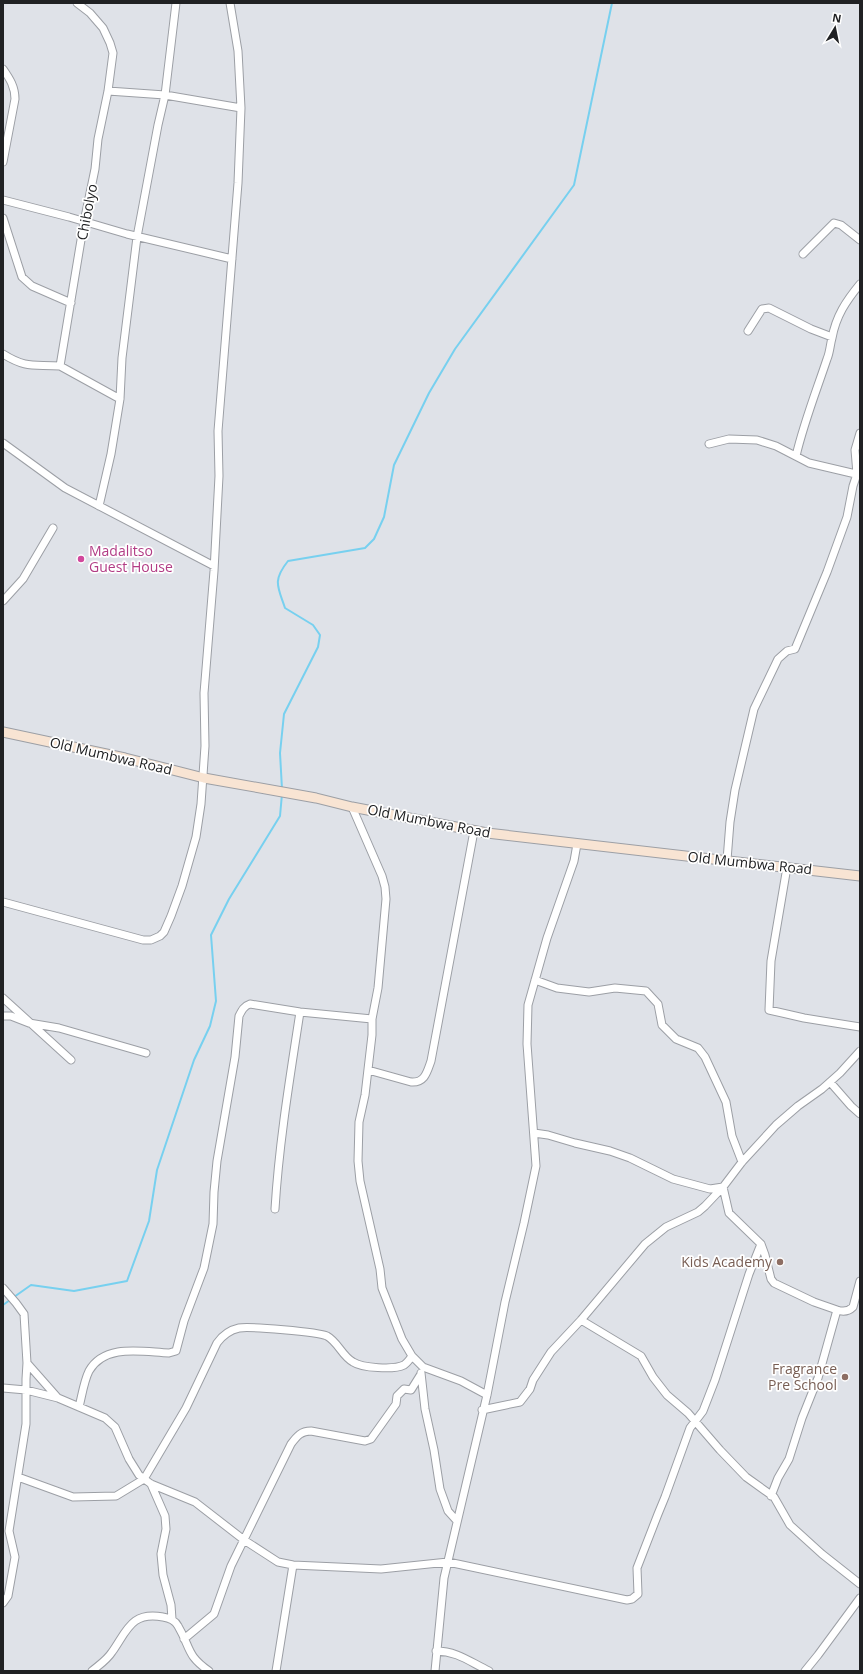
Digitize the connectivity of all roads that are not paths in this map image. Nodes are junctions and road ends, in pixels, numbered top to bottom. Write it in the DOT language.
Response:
graph roads {
  1 [pos="77,3"];
  2 [pos="176,3"];
  3 [pos="230,3"];
  4 [pos="3,69"];
  5 [pos="108,91"];
  6 [pos="165,95"];
  7 [pos="241,108"];
  8 [pos="3,162"];
  9 [pos="3,200"];
  10 [pos="3,218"];
  11 [pos="84,222"];
  12 [pos="138,237"];
  13 [pos="860,240"];
  14 [pos="804,254"];
  15 [pos="232,260"];
  16 [pos="860,284"];
  17 [pos="71,303"];
  18 [pos="748,331"];
  19 [pos="832,337"];
  20 [pos="3,354"];
  21 [pos="60,366"];
  22 [pos="120,399"];
  23 [pos="860,433"];
  24 [pos="3,443"];
  25 [pos="709,444"];
  26 [pos="796,456"];
  27 [pos="858,475"];
  28 [pos="99,506"];
  29 [pos="53,528"];
  30 [pos="214,566"];
  31 [pos="3,601"];
  32 [pos="3,732"];
  33 [pos="204,778"];
  34 [pos="352,807"];
  35 [pos="474,831"];
  36 [pos="576,844"];
  37 [pos="727,860"];
  38 [pos="787,867"];
  39 [pos="860,876"];
  40 [pos="3,902"];
  41 [pos="535,980"];
  42 [pos="3,998"];
  43 [pos="300,1012"];
  44 [pos="3,1016"];
  45 [pos="372,1019"];
  46 [pos="29,1023"];
  47 [pos="860,1027"];
  48 [pos="860,1051"];
  49 [pos="146,1054"];
  50 [pos="71,1060"];
  51 [pos="368,1070"];
  52 [pos="830,1082"];
  53 [pos="860,1114"];
  54 [pos="534,1133"];
  55 [pos="742,1162"];
  56 [pos="723,1187"];
  57 [pos="275,1209"];
  58 [pos="761,1244"];
  59 [pos="860,1281"];
  60 [pos="3,1288"];
  61 [pos="837,1310"];
  62 [pos="581,1320"];
  63 [pos="412,1356"];
  64 [pos="27,1363"];
  65 [pos="422,1371"];
  66 [pos="3,1388"];
  67 [pos="26,1390"];
  68 [pos="487,1395"];
  69 [pos="58,1398"];
  70 [pos="79,1407"];
  71 [pos="482,1410"];
  72 [pos="696,1422"];
  73 [pos="18,1477"];
  74 [pos="144,1479"];
  75 [pos="151,1484"];
  76 [pos="772,1496"];
  77 [pos="458,1521"];
  78 [pos="244,1540"];
  79 [pos="448,1562"];
  80 [pos="292,1565"];
  81 [pos="860,1584"];
  82 [pos="860,1598"];
  83 [pos="3,1603"];
  84 [pos="172,1619"];
  85 [pos="184,1639"];
  86 [pos="436,1652"];
  87 [pos="92,1671"];
  88 [pos="209,1671"];
  89 [pos="276,1671"];
  90 [pos="434,1671"];
  91 [pos="489,1671"];
  92 [pos="805,1671"];
  1 -- 5 [label="street, Chibolyo"];
  2 -- 6 [label="street"];
  3 -- 7 [label="street"];
  4 -- 8 [label="street"];
  5 -- 6 [label="street"];
  5 -- 11 [label="street, Chibolyo"];
  6 -- 7 [label="street"];
  6 -- 12 [label="street"];
  7 -- 15 [label="street"];
  9 -- 11 [label="street"];
  10 -- 17 [label="street"];
  11 -- 12 [label="street"];
  11 -- 17 [label="street, Chibolyo"];
  12 -- 15 [label="street"];
  12 -- 22 [label="street"];
  13 -- 14 [label="street"];
  15 -- 30 [label="street"];
  16 -- 19 [label="street"];
  17 -- 21 [label="street, Chibolyo"];
  18 -- 19 [label="street"];
  19 -- 26 [label="street"];
  20 -- 21 [label="street"];
  21 -- 22 [label="street"];
  22 -- 28 [label="street"];
  23 -- 27 [label="street"];
  24 -- 28 [label="street"];
  25 -- 26 [label="street"];
  26 -- 27 [label="street"];
  27 -- 37 [label="street"];
  28 -- 30 [label="street"];
  29 -- 31 [label="street"];
  30 -- 33 [label="street"];
  32 -- 33 [label="main road, Old Mumbwa Road"];
  33 -- 34 [label="main road, Old Mumbwa Road"];
  33 -- 40 [label="street"];
  34 -- 35 [label="main road, Old Mumbwa Road"];
  34 -- 45 [label="street"];
  35 -- 36 [label="main road, Old Mumbwa Road"];
  35 -- 51 [label="street"];
  36 -- 37 [label="main road, Old Mumbwa Road"];
  36 -- 41 [label="street"];
  37 -- 38 [label="main road, Old Mumbwa Road"];
  38 -- 39 [label="main road, Old Mumbwa Road"];
  38 -- 47 [label="street"];
  41 -- 54 [label="street"];
  41 -- 55 [label="street"];
  42 -- 46 [label="street"];
  43 -- 45 [label="street"];
  43 -- 57 [label="street"];
  43 -- 70 [label="street"];
  44 -- 46 [label="street"];
  45 -- 51 [label="street"];
  46 -- 49 [label="street"];
  46 -- 50 [label="street"];
  48 -- 52 [label="street"];
  51 -- 63 [label="street"];
  52 -- 53 [label="street"];
  52 -- 55 [label="street"];
  54 -- 56 [label="street"];
  54 -- 68 [label="street"];
  55 -- 56 [label="street"];
  56 -- 58 [label="street"];
  56 -- 62 [label="street"];
  58 -- 61 [label="street"];
  58 -- 72 [label="street"];
  59 -- 61 [label="street"];
  60 -- 64 [label="street"];
  61 -- 76 [label="street"];
  62 -- 71 [label="street"];
  62 -- 72 [label="street"];
  63 -- 65 [label="street"];
  63 -- 74 [label="street"];
  64 -- 67 [label="street"];
  64 -- 69 [label="street"];
  65 -- 68 [label="street"];
  65 -- 77 [label="street"];
  65 -- 78 [label="street"];
  66 -- 67 [label="street"];
  67 -- 69 [label="street"];
  67 -- 73 [label="street"];
  68 -- 71 [label="street"];
  69 -- 70 [label="street"];
  70 -- 74 [label="street"];
  71 -- 77 [label="street"];
  72 -- 76 [label="street"];
  72 -- 79 [label="street"];
  73 -- 74 [label="street"];
  73 -- 83 [label="street"];
  74 -- 75 [label="street"];
  75 -- 78 [label="street"];
  75 -- 84 [label="street"];
  76 -- 81 [label="street"];
  77 -- 79 [label="street"];
  78 -- 80 [label="street"];
  78 -- 85 [label="street"];
  79 -- 80 [label="street"];
  79 -- 86 [label="street"];
  80 -- 89 [label="street"];
  82 -- 92 [label="street"];
  84 -- 85 [label="street"];
  84 -- 87 [label="street"];
  85 -- 88 [label="street"];
  86 -- 90 [label="street"];
  86 -- 91 [label="street"];
}
